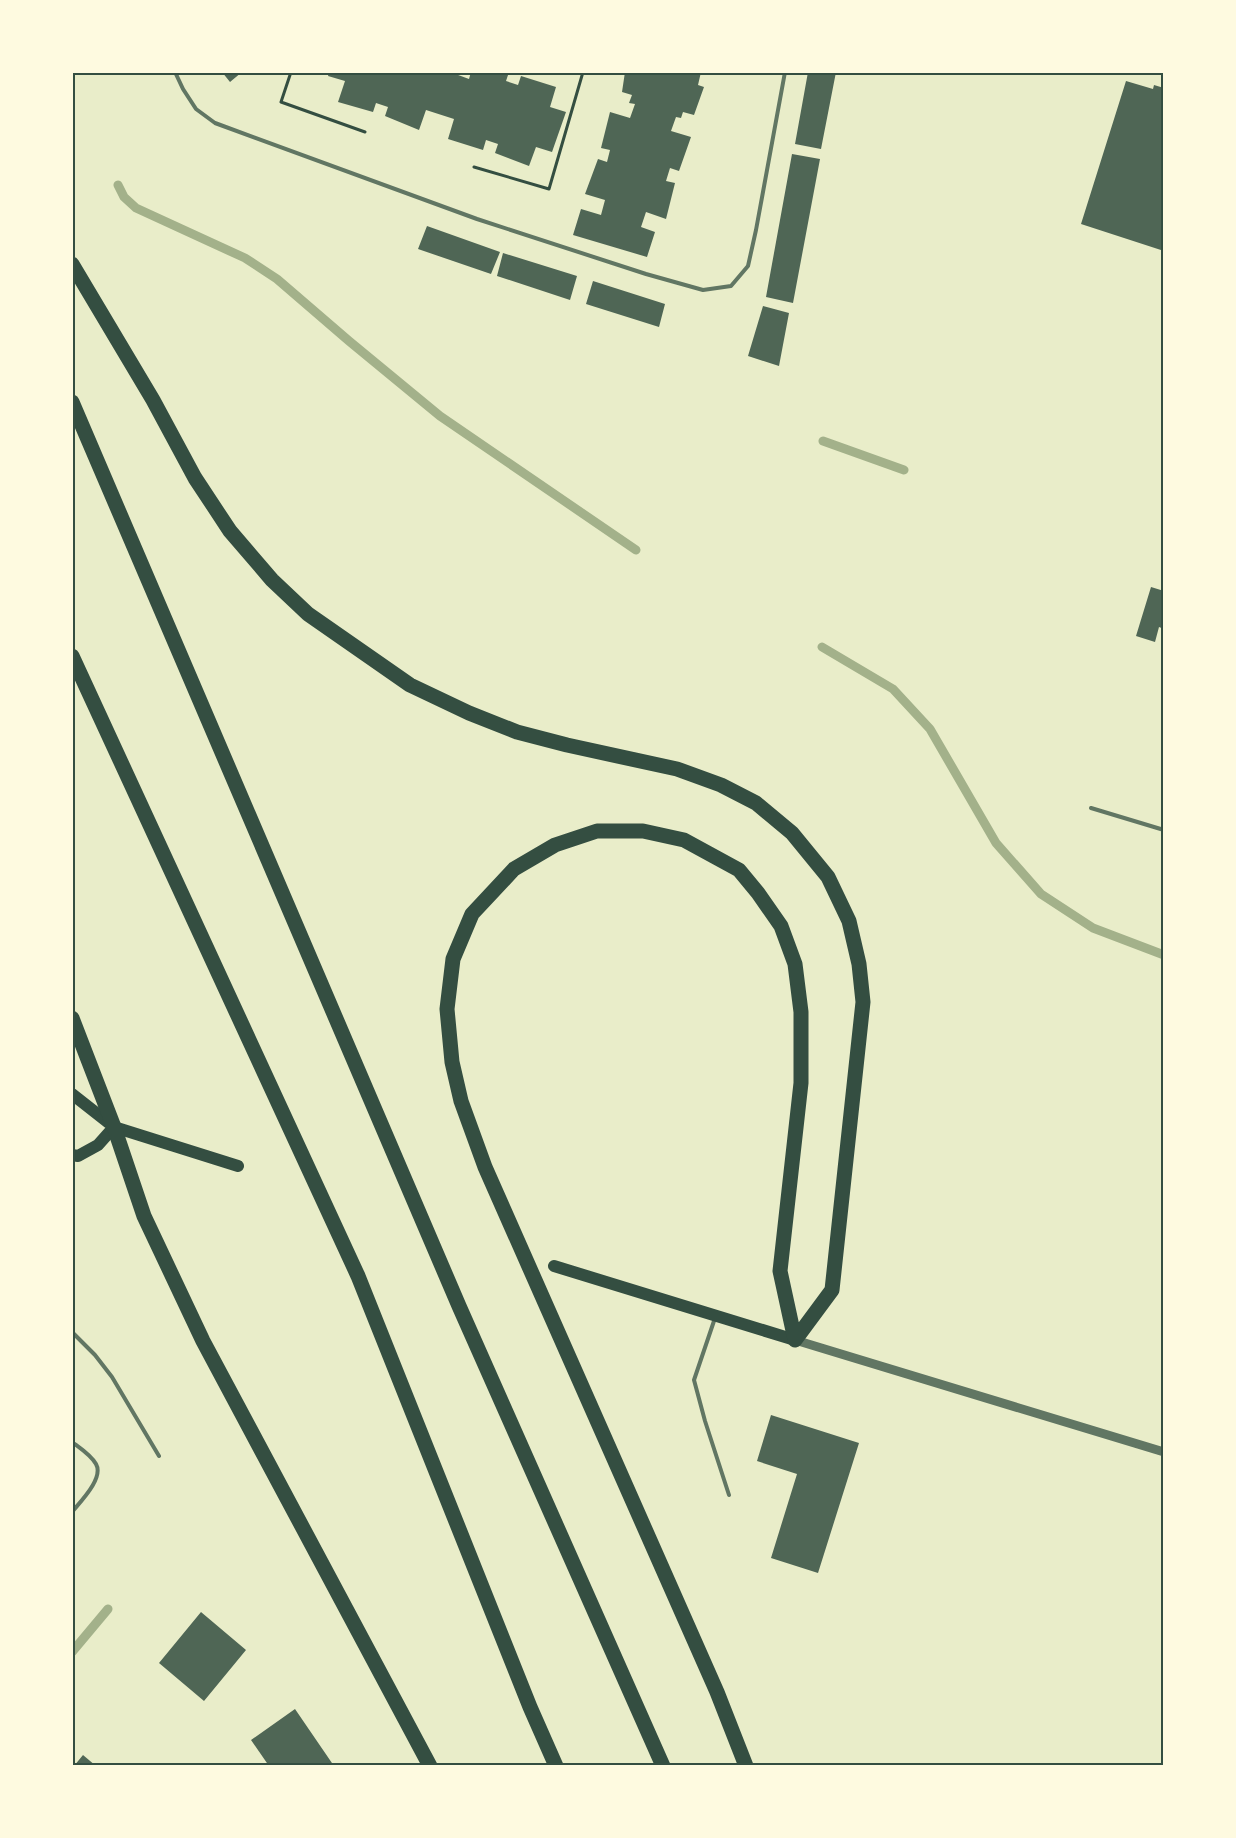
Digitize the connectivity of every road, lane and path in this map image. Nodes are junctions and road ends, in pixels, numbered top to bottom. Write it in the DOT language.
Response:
graph roads {
  1 [pos="175,72"];
  2 [pos="291,72"];
  3 [pos="583,72"];
  4 [pos="785,72"];
  5 [pos="365,132"];
  6 [pos="474,167"];
  7 [pos="72,264"];
  8 [pos="72,402"];
  9 [pos="72,656"];
  10 [pos="1091,808"];
  11 [pos="1164,830"];
  12 [pos="72,1018"];
  13 [pos="72,1094"];
  14 [pos="114,1128"];
  15 [pos="72,1154"];
  16 [pos="238,1166"];
  17 [pos="554,1266"];
  18 [pos="716,1316"];
  19 [pos="72,1332"];
  20 [pos="794,1340"];
  21 [pos="72,1442"];
  22 [pos="1164,1452"];
  23 [pos="159,1456"];
  24 [pos="729,1495"];
  25 [pos="72,1512"];
  26 [pos="430,1766"];
  27 [pos="556,1766"];
  28 [pos="664,1766"];
  29 [pos="746,1766"];
  1 -- 4 [label="lane"];
  2 -- 5 [label="path"];
  3 -- 6 [label="path"];
  7 -- 20 [label="highway"];
  8 -- 28 [label="highway"];
  9 -- 27 [label="highway"];
  10 -- 11 [label="lane"];
  12 -- 14 [label="highway"];
  13 -- 14 [label="main road"];
  14 -- 15 [label="main road"];
  14 -- 16 [label="main road"];
  14 -- 26 [label="highway"];
  17 -- 18 [label="main road"];
  18 -- 20 [label="main road"];
  18 -- 24 [label="lane"];
  19 -- 23 [label="lane"];
  20 -- 22 [label="street"];
  20 -- 29 [label="highway"];
  21 -- 25 [label="lane"];
}
